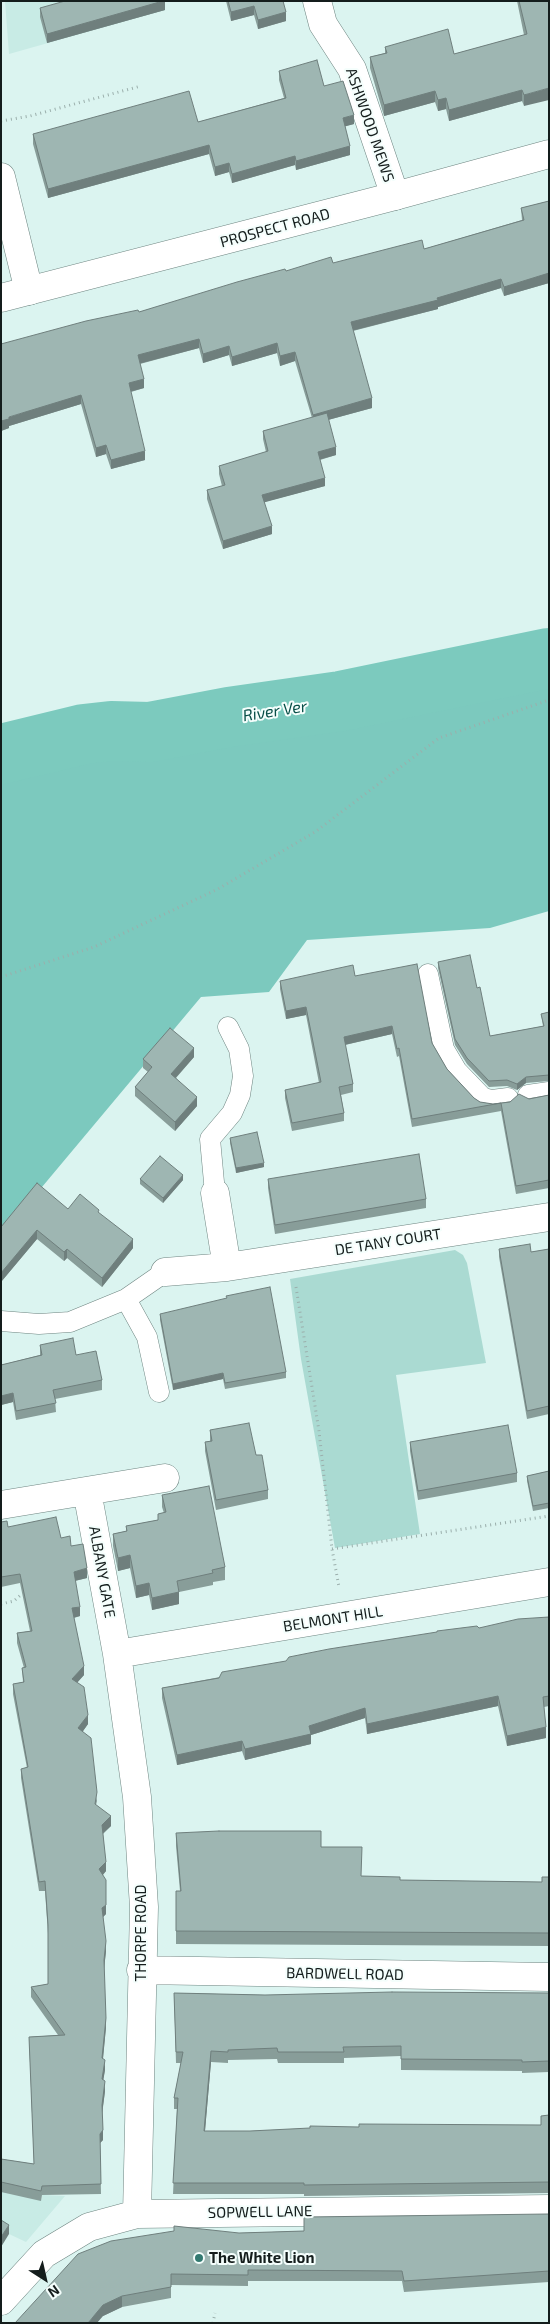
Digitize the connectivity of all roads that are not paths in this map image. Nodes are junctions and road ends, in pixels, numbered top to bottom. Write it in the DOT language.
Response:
graph roads {
  1 [pos="317,1"];
  2 [pos="549,154"];
  3 [pos="1,177"];
  4 [pos="395,196"];
  5 [pos="29,291"];
  6 [pos="1,298"];
  7 [pos="428,974"];
  8 [pos="228,1028"];
  9 [pos="549,1092"];
  10 [pos="528,1094"];
  11 [pos="508,1098"];
  12 [pos="215,1193"];
  13 [pos="549,1217"];
  14 [pos="226,1266"];
  15 [pos="165,1272"];
  16 [pos="126,1299"];
  17 [pos="1,1321"];
  18 [pos="159,1392"];
  19 [pos="165,1478"];
  20 [pos="87,1490"];
  21 [pos="1,1505"];
  22 [pos="549,1582"];
  23 [pos="117,1654"];
  24 [pos="141,1970"];
  25 [pos="549,1977"];
  26 [pos="549,2209"];
  27 [pos="138,2214"];
  28 [pos="1,2301"];
  1 -- 4 [label="street, ASHWOOD MEWS"];
  2 -- 4 [label="street, PROSPECT ROAD"];
  3 -- 5 [label="street"];
  4 -- 5 [label="street, PROSPECT ROAD"];
  5 -- 6 [label="street, PROSPECT ROAD"];
  7 -- 11 [label="lane"];
  8 -- 12 [label="lane"];
  9 -- 10 [label="lane"];
  12 -- 14 [label="street"];
  13 -- 14 [label="street, DE TANY COURT"];
  14 -- 15 [label="street, DE TANY COURT"];
  15 -- 16 [label="lane"];
  16 -- 17 [label="lane"];
  16 -- 18 [label="lane"];
  19 -- 20 [label="street"];
  20 -- 21 [label="street"];
  20 -- 23 [label="street, ALBANY GATE"];
  22 -- 23 [label="street, BELMONT HILL"];
  23 -- 24 [label="street, THORPE ROAD"];
  24 -- 25 [label="street, BARDWELL ROAD"];
  24 -- 27 [label="street, THORPE ROAD"];
  26 -- 27 [label="street, SOPWELL LANE"];
  27 -- 28 [label="street, SOPWELL LANE"];
}
